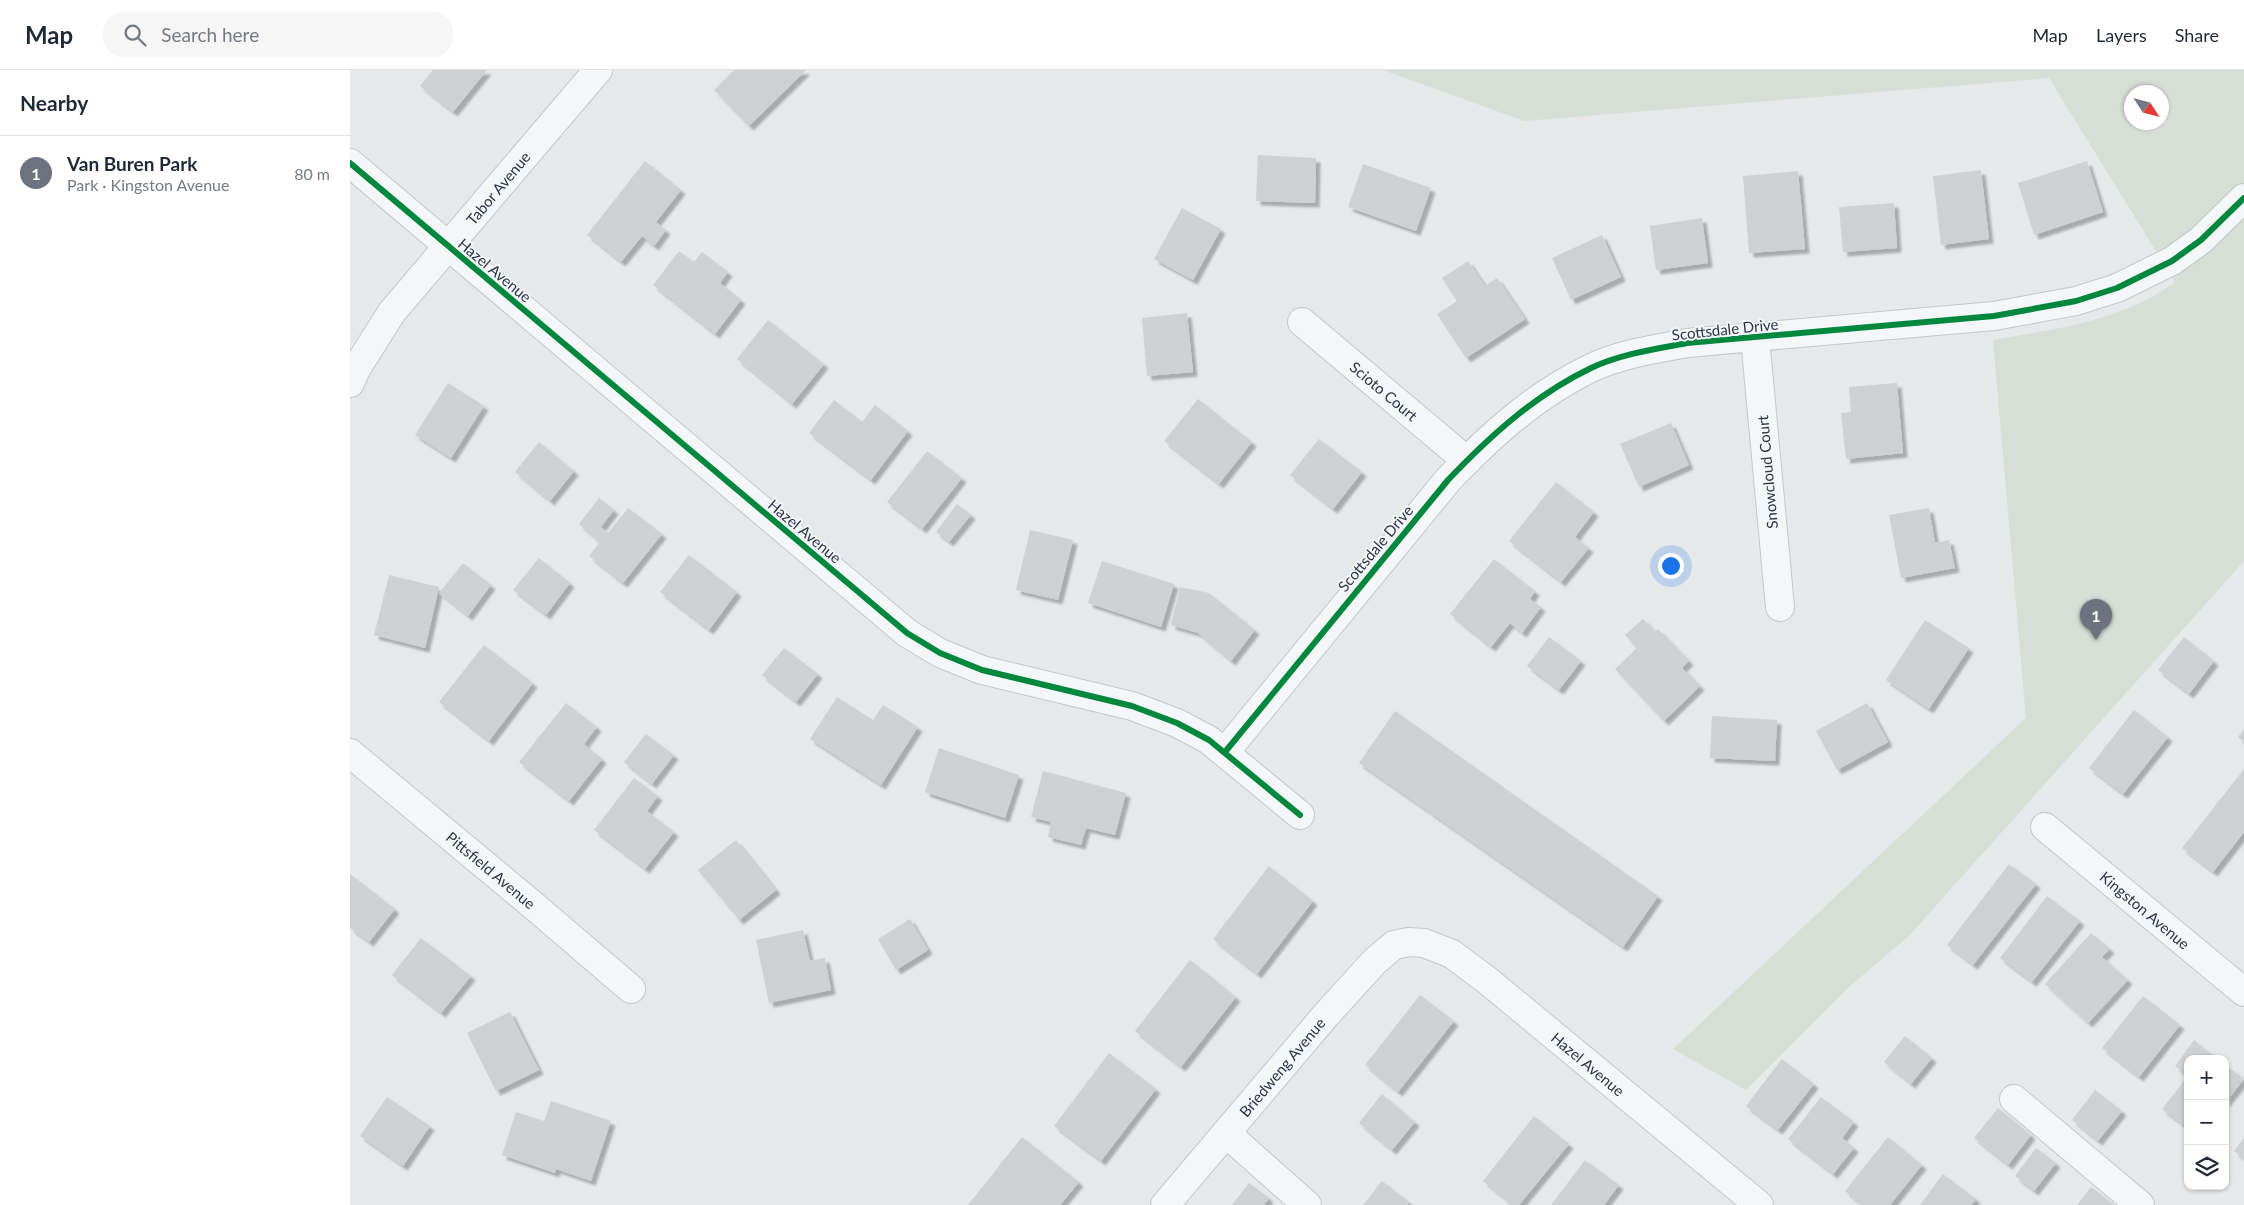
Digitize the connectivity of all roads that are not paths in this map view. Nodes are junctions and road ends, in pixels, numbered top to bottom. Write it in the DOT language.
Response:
graph roads {
  1 [pos="598,70"];
  2 [pos="350,163"];
  3 [pos="2244,198"];
  4 [pos="448,246"];
  5 [pos="1302,322"];
  6 [pos="1755,338"];
  7 [pos="350,382"];
  8 [pos="1466,461"];
  9 [pos="1780,606"];
  10 [pos="1225,752"];
  11 [pos="350,754"];
  12 [pos="1300,815"];
  13 [pos="2045,827"];
  14 [pos="1408,942"];
  15 [pos="631,989"];
  16 [pos="2244,992"];
  17 [pos="2014,1098"];
  18 [pos="1226,1133"];
  19 [pos="1166,1205"];
  20 [pos="1307,1205"];
  21 [pos="1759,1205"];
  22 [pos="2140,1205"];
  1 -- 4 [label="street, Tabor Avenue"];
  2 -- 4 [label="street, Hazel Avenue"];
  3 -- 6 [label="street, Scottsdale Drive"];
  4 -- 7 [label="street, Tabor Avenue"];
  4 -- 10 [label="street, Hazel Avenue"];
  5 -- 8 [label="street, Scioto Court"];
  6 -- 8 [label="street, Scottsdale Drive"];
  6 -- 9 [label="street, Snowcloud Court"];
  8 -- 10 [label="street, Scottsdale Drive"];
  10 -- 12 [label="street, Hazel Avenue"];
  11 -- 15 [label="street, Pittsfield Avenue"];
  13 -- 16 [label="street, Kingston Avenue"];
  14 -- 18 [label="street, Briedweng Avenue"];
  14 -- 21 [label="street, Hazel Avenue"];
  17 -- 22 [label="street"];
  18 -- 19 [label="street, Briedweng Avenue"];
  18 -- 20 [label="street"];
}
